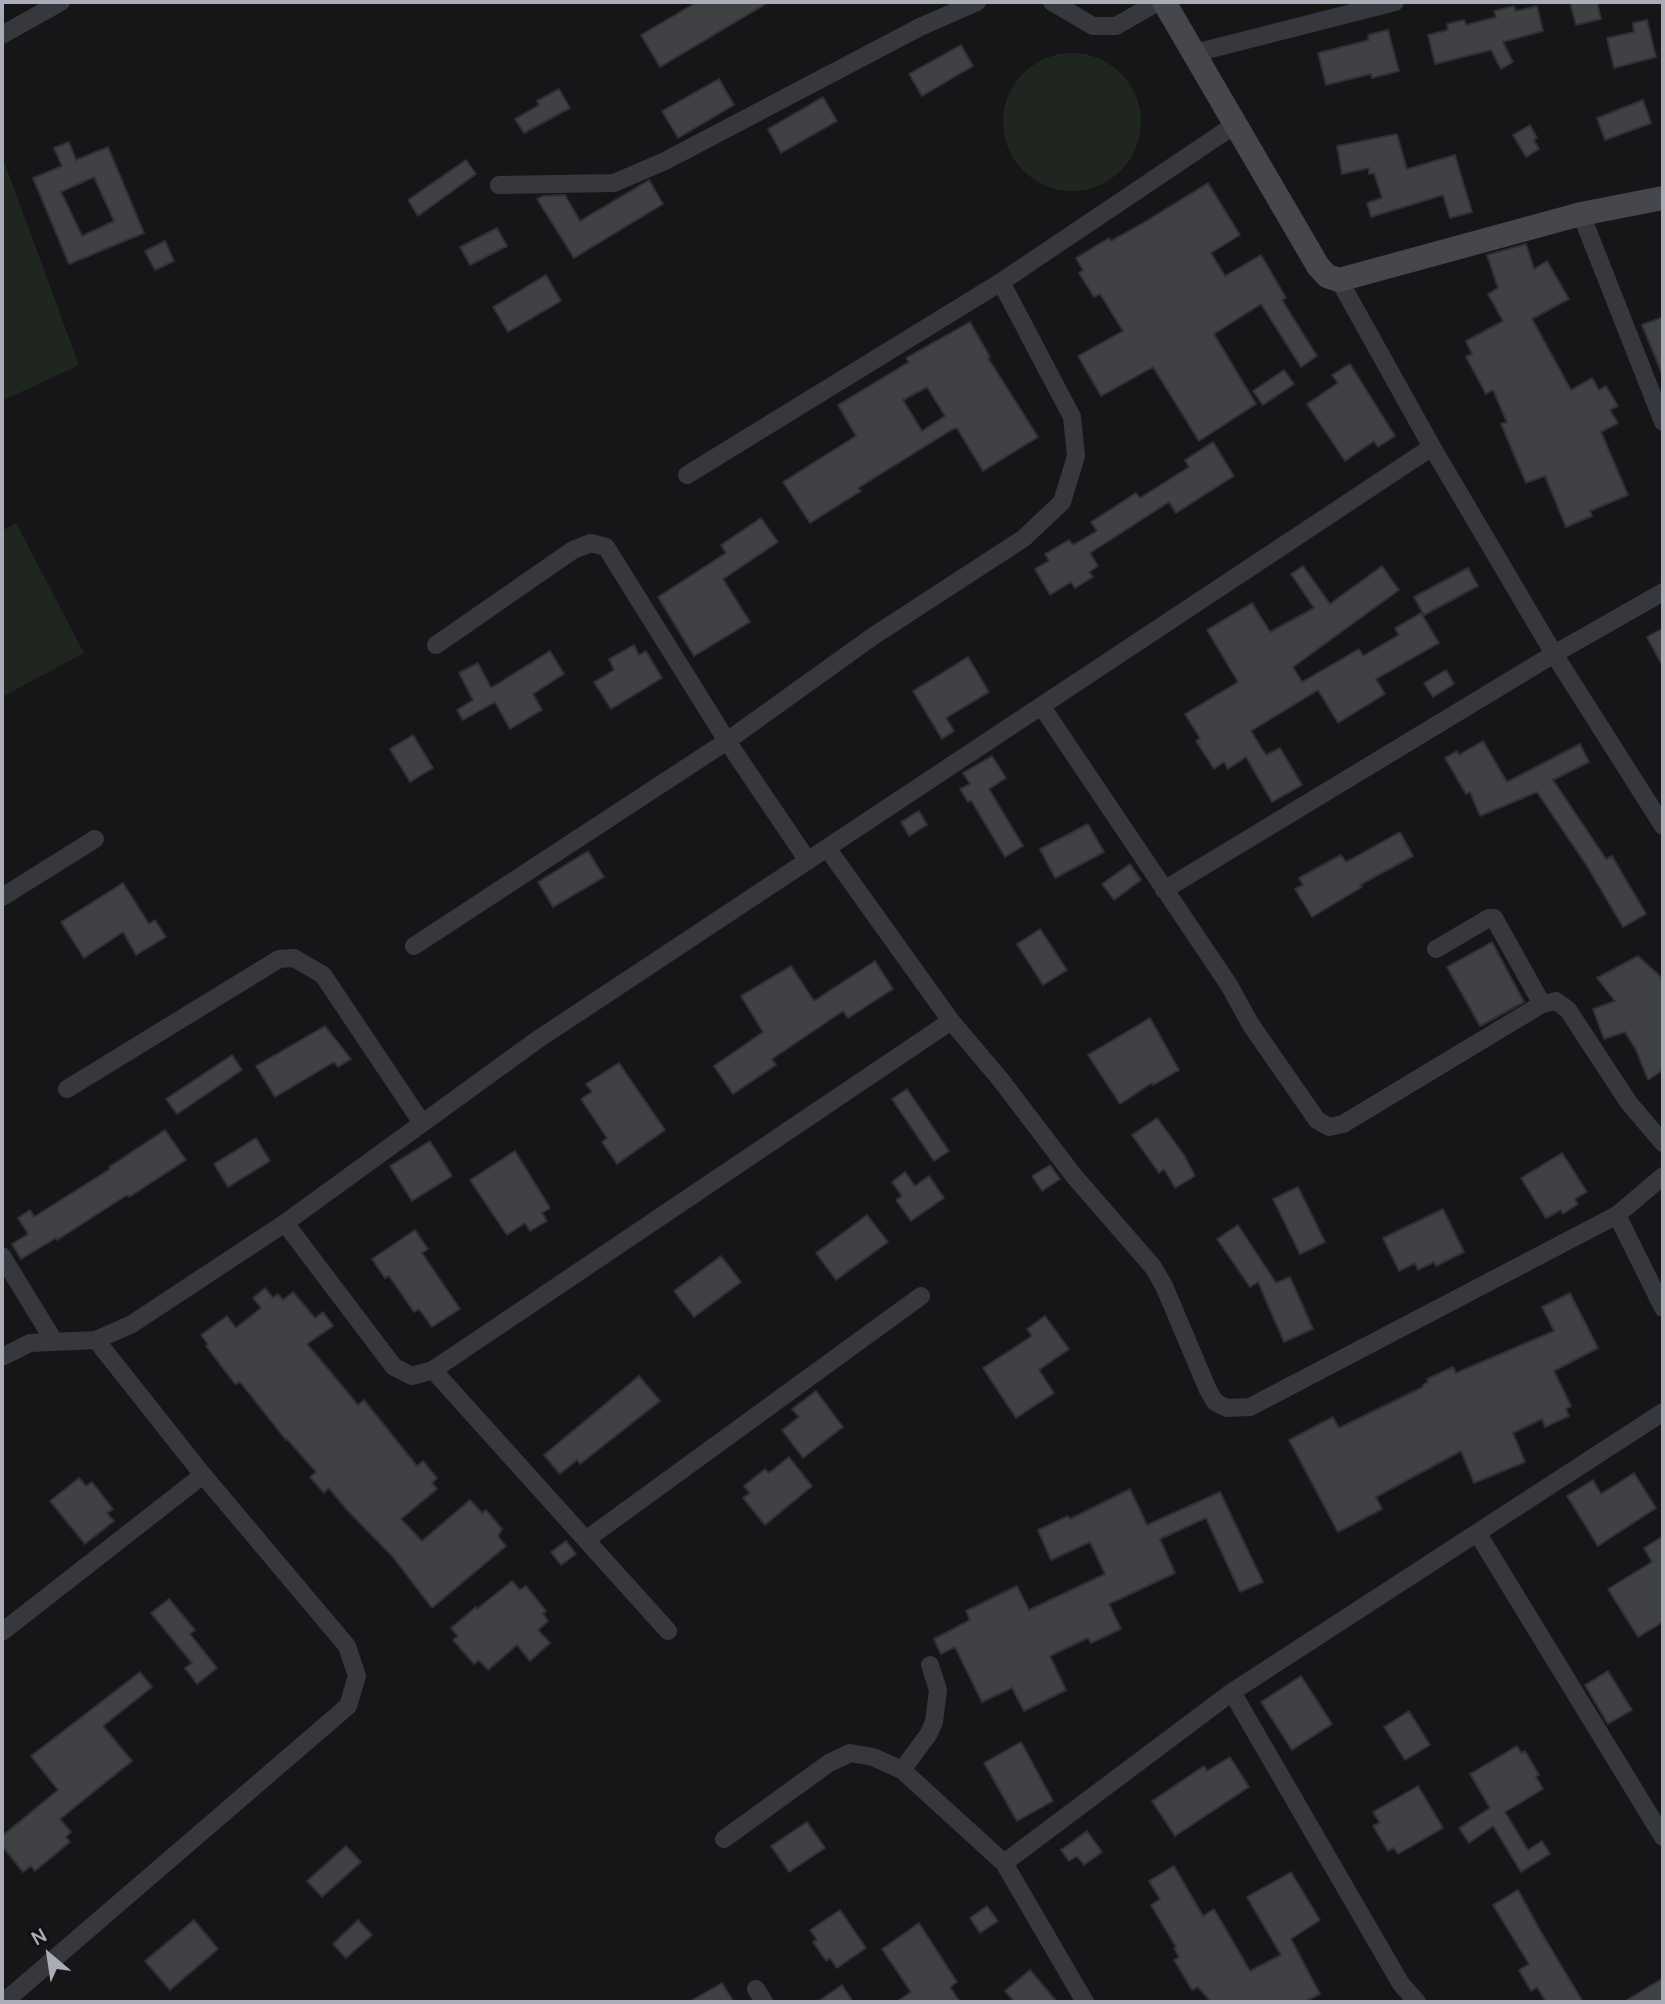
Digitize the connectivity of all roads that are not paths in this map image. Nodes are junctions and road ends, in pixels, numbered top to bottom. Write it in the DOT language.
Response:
graph roads {
  1 [pos="61,2"];
  2 [pos="977,2"];
  3 [pos="1052,2"];
  4 [pos="1158,2"];
  5 [pos="1164,2"];
  6 [pos="1395,2"];
  7 [pos="2,35"];
  8 [pos="1195,53"];
  9 [pos="1236,124"];
  10 [pos="499,185"];
  11 [pos="1663,198"];
  12 [pos="1581,214"];
  13 [pos="1339,280"];
  14 [pos="1001,282"];
  15 [pos="1663,422"];
  16 [pos="1432,447"];
  17 [pos="687,475"];
  18 [pos="1663,592"];
  19 [pos="436,645"];
  20 [pos="1554,654"];
  21 [pos="1042,707"];
  22 [pos="727,741"];
  23 [pos="1663,826"];
  24 [pos="95,839"];
  25 [pos="827,849"];
  26 [pos="808,861"];
  27 [pos="1164,890"];
  28 [pos="2,897"];
  29 [pos="414,946"];
  30 [pos="1436,949"];
  31 [pos="1542,1004"];
  32 [pos="951,1021"];
  33 [pos="68,1089"];
  34 [pos="422,1124"];
  35 [pos="1663,1143"];
  36 [pos="1663,1176"];
  37 [pos="1617,1215"];
  38 [pos="285,1223"];
  39 [pos="2,1256"];
  40 [pos="921,1296"];
  41 [pos="1663,1308"];
  42 [pos="54,1340"];
  43 [pos="96,1340"];
  44 [pos="2,1357"];
  45 [pos="433,1370"];
  46 [pos="1663,1412"];
  47 [pos="203,1475"];
  48 [pos="1478,1534"];
  49 [pos="587,1539"];
  50 [pos="668,1630"];
  51 [pos="2,1632"];
  52 [pos="930,1665"];
  53 [pos="1232,1692"];
  54 [pos="902,1770"];
  55 [pos="1663,1837"];
  56 [pos="724,1839"];
  57 [pos="1004,1863"];
  58 [pos="4,2002"];
  59 [pos="1085,2002"];
  60 [pos="1417,2002"];
  1 -- 7 [label="street"];
  2 -- 10 [label="street"];
  3 -- 4 [label="street"];
  5 -- 8 [label="street"];
  6 -- 8 [label="street"];
  8 -- 9 [label="street"];
  9 -- 13 [label="street"];
  9 -- 14 [label="street"];
  11 -- 12 [label="street"];
  12 -- 13 [label="street"];
  12 -- 15 [label="street"];
  13 -- 16 [label="street"];
  14 -- 17 [label="street"];
  14 -- 22 [label="street"];
  16 -- 20 [label="street"];
  16 -- 21 [label="street"];
  18 -- 20 [label="street"];
  19 -- 22 [label="street"];
  20 -- 23 [label="street"];
  20 -- 27 [label="street"];
  21 -- 25 [label="street"];
  21 -- 27 [label="street"];
  22 -- 26 [label="street"];
  22 -- 29 [label="street"];
  24 -- 28 [label="street"];
  25 -- 26 [label="street"];
  25 -- 32 [label="street"];
  26 -- 34 [label="street"];
  27 -- 31 [label="street"];
  30 -- 31 [label="street"];
  31 -- 35 [label="street"];
  32 -- 37 [label="street"];
  32 -- 45 [label="street"];
  33 -- 34 [label="street"];
  34 -- 38 [label="street"];
  36 -- 37 [label="street"];
  37 -- 41 [label="street"];
  38 -- 43 [label="street"];
  38 -- 45 [label="street"];
  39 -- 42 [label="street"];
  40 -- 49 [label="street"];
  42 -- 43 [label="street"];
  42 -- 44 [label="street"];
  43 -- 47 [label="street"];
  45 -- 49 [label="street"];
  46 -- 48 [label="street"];
  47 -- 51 [label="street"];
  47 -- 58 [label="street"];
  48 -- 53 [label="street"];
  48 -- 55 [label="street"];
  49 -- 50 [label="street"];
  52 -- 54 [label="street"];
  53 -- 57 [label="street"];
  53 -- 60 [label="street"];
  54 -- 56 [label="street"];
  54 -- 57 [label="street"];
  57 -- 59 [label="street"];
}
